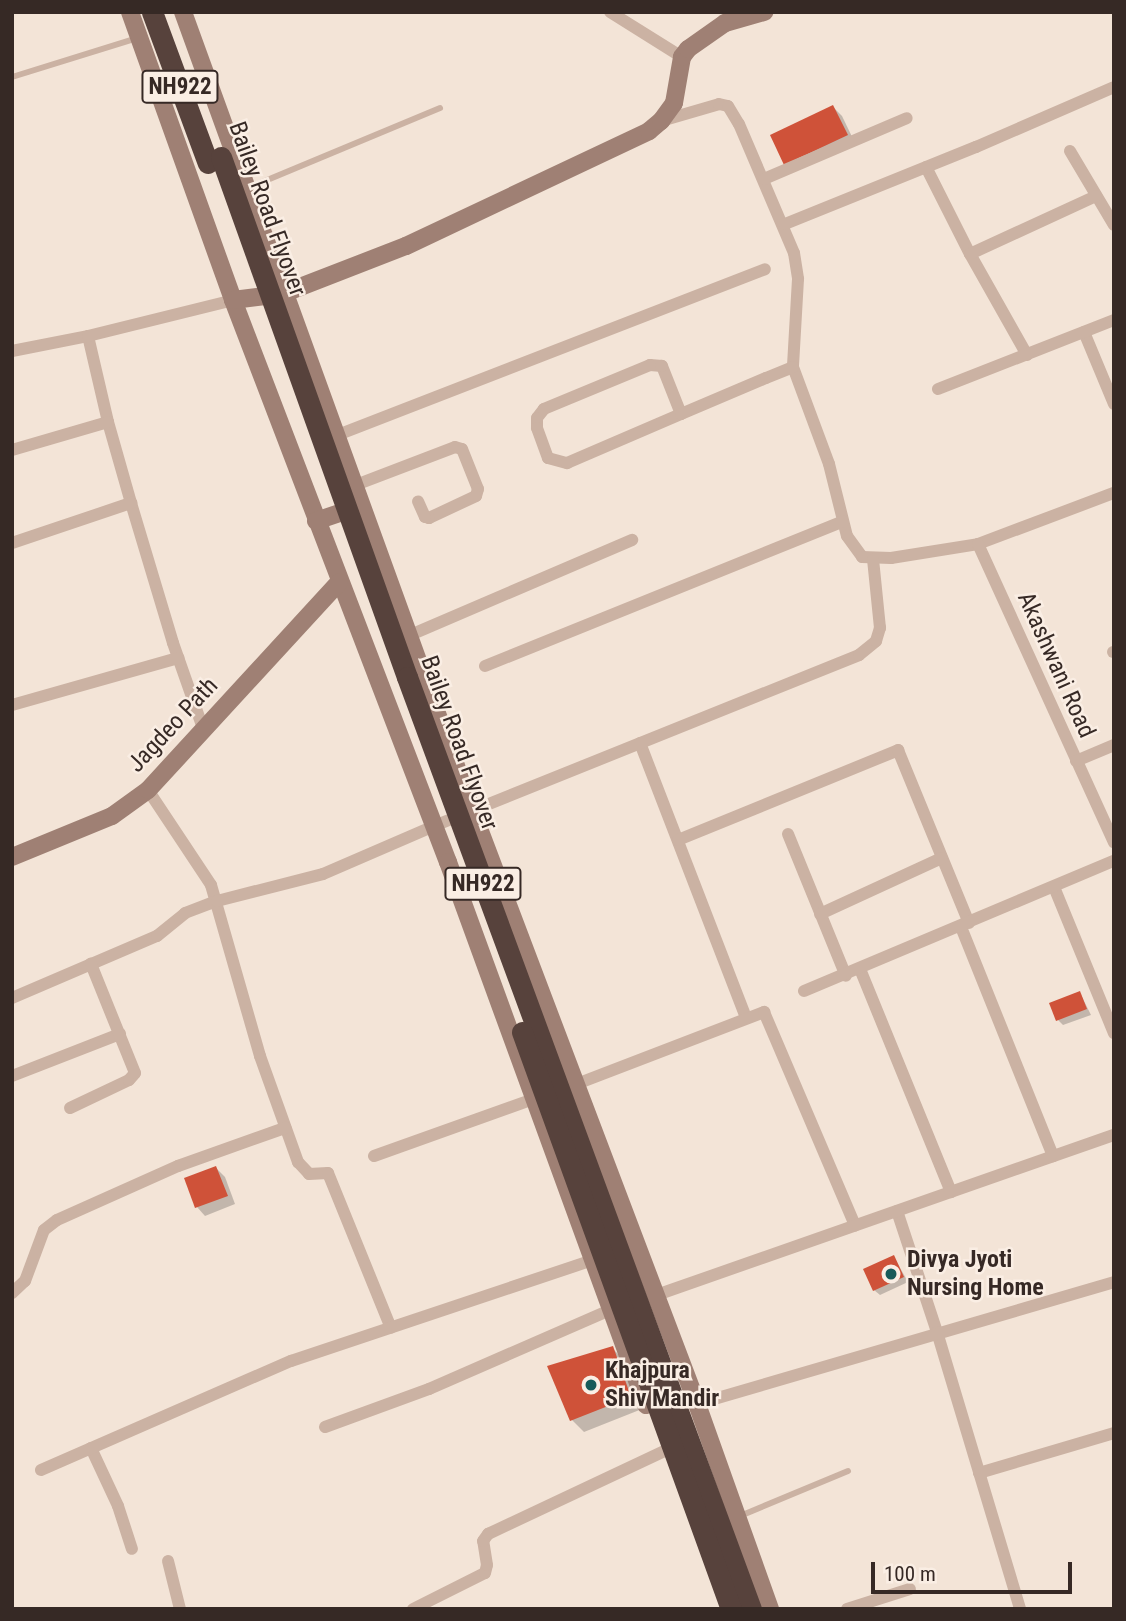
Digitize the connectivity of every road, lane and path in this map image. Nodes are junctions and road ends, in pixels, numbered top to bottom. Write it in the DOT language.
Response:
graph roads {
  1 [pos="130,12"];
  2 [pos="152,12"];
  3 [pos="165,12"];
  4 [pos="183,12"];
  5 [pos="610,12"];
  6 [pos="764,12"];
  7 [pos="139,38"];
  8 [pos="682,57"];
  9 [pos="12,78"];
  10 [pos="1114,87"];
  11 [pos="440,107"];
  12 [pos="907,118"];
  13 [pos="662,121"];
  14 [pos="1070,151"];
  15 [pos="215,160"];
  16 [pos="926,167"];
  17 [pos="764,179"];
  18 [pos="245,189"];
  19 [pos="1096,196"];
  20 [pos="785,224"];
  21 [pos="1114,225"];
  22 [pos="970,254"];
  23 [pos="765,269"];
  24 [pos="282,293"];
  25 [pos="233,300"];
  26 [pos="1114,320"];
  27 [pos="1084,332"];
  28 [pos="88,336"];
  29 [pos="12,351"];
  30 [pos="1027,355"];
  31 [pos="793,367"];
  32 [pos="938,389"];
  33 [pos="1114,404"];
  34 [pos="681,414"];
  35 [pos="108,422"];
  36 [pos="335,436"];
  37 [pos="12,450"];
  38 [pos="353,486"];
  39 [pos="1114,493"];
  40 [pos="418,501"];
  41 [pos="131,503"];
  42 [pos="360,506"];
  43 [pos="316,521"];
  44 [pos="843,521"];
  45 [pos="632,540"];
  46 [pos="12,543"];
  47 [pos="978,544"];
  48 [pos="873,559"];
  49 [pos="339,582"];
  50 [pos="393,595"];
  51 [pos="350,611"];
  52 [pos="408,636"];
  53 [pos="178,658"];
  54 [pos="485,666"];
  55 [pos="12,705"];
  56 [pos="203,728"];
  57 [pos="640,743"];
  58 [pos="1114,745"];
  59 [pos="1076,761"];
  60 [pos="148,790"];
  61 [pos="472,810"];
  62 [pos="434,825"];
  63 [pos="788,834"];
  64 [pos="678,840"];
  65 [pos="1114,843"];
  66 [pos="12,857"];
  67 [pos="942,858"];
  68 [pos="1114,861"];
  69 [pos="1054,887"];
  70 [pos="217,901"];
  71 [pos="820,914"];
  72 [pos="965,925"];
  73 [pos="91,964"];
  74 [pos="860,969"];
  75 [pos="846,976"];
  76 [pos="804,991"];
  77 [pos="12,998"];
  78 [pos="746,1018"];
  79 [pos="1114,1032"];
  80 [pos="120,1034"];
  81 [pos="12,1076"];
  82 [pos="574,1085"];
  83 [pos="533,1100"];
  84 [pos="70,1108"];
  85 [pos="285,1128"];
  86 [pos="1114,1135"];
  87 [pos="374,1156"];
  88 [pos="1053,1156"];
  89 [pos="951,1192"];
  90 [pos="897,1211"];
  91 [pos="855,1226"];
  92 [pos="592,1260"];
  93 [pos="1114,1282"];
  94 [pos="12,1293"];
  95 [pos="657,1296"];
  96 [pos="610,1309"];
  97 [pos="391,1328"];
  98 [pos="937,1332"];
  99 [pos="697,1404"];
  100 [pos="325,1427"];
  101 [pos="1114,1433"];
  102 [pos="91,1448"];
  103 [pos="664,1451"];
  104 [pos="41,1470"];
  105 [pos="848,1471"];
  106 [pos="979,1473"];
  107 [pos="737,1517"];
  108 [pos="694,1535"];
  109 [pos="132,1549"];
  110 [pos="168,1561"];
  111 [pos="910,1589"];
  112 [pos="180,1609"];
  113 [pos="413,1609"];
  114 [pos="720,1609"];
  115 [pos="732,1609"];
  116 [pos="751,1609"];
  117 [pos="770,1609"];
  118 [pos="847,1609"];
  119 [pos="1020,1609"];
  1 -- 7 [label="main road"];
  2 -- 15 [label="highway, Bailey Road Flyover / NH922"];
  3 -- 15 [label="highway, Bailey Road Flyover / NH922"];
  4 -- 18 [label="main road"];
  5 -- 8 [label="street"];
  6 -- 8 [label="main road"];
  7 -- 9 [label="lane"];
  7 -- 25 [label="main road"];
  8 -- 13 [label="main road"];
  10 -- 16 [label="street"];
  11 -- 18 [label="lane"];
  12 -- 17 [label="street"];
  13 -- 17 [label="street"];
  13 -- 24 [label="main road"];
  14 -- 19 [label="street"];
  15 -- 115 [label="highway, Bailey Road Flyover / NH922, bridge"];
  15 -- 116 [label="highway, Bailey Road Flyover / NH922, bridge"];
  16 -- 20 [label="street"];
  16 -- 22 [label="street"];
  17 -- 20 [label="street"];
  18 -- 24 [label="main road"];
  19 -- 21 [label="street"];
  19 -- 22 [label="street"];
  20 -- 31 [label="street"];
  22 -- 30 [label="street"];
  23 -- 36 [label="street"];
  24 -- 25 [label="main road"];
  24 -- 36 [label="main road"];
  25 -- 28 [label="street"];
  25 -- 43 [label="main road"];
  26 -- 27 [label="street"];
  27 -- 30 [label="street"];
  27 -- 33 [label="street"];
  28 -- 29 [label="street"];
  28 -- 35 [label="street"];
  30 -- 32 [label="street"];
  31 -- 34 [label="street"];
  31 -- 44 [label="street"];
  34 -- 34 [label="street"];
  35 -- 37 [label="street"];
  35 -- 41 [label="street"];
  36 -- 38 [label="main road"];
  38 -- 40 [label="street"];
  38 -- 42 [label="main road"];
  39 -- 47 [label="street"];
  41 -- 46 [label="street"];
  41 -- 53 [label="street"];
  42 -- 43 [label="main road"];
  42 -- 50 [label="main road"];
  43 -- 49 [label="main road"];
  44 -- 48 [label="street"];
  44 -- 54 [label="street"];
  45 -- 52 [label="street"];
  47 -- 48 [label="street"];
  47 -- 59 [label="street, Akashwani Road"];
  48 -- 57 [label="street"];
  49 -- 51 [label="main road"];
  49 -- 56 [label="main road, Jagdeo Path"];
  50 -- 51 [label="main road"];
  50 -- 52 [label="main road"];
  51 -- 62 [label="main road"];
  52 -- 61 [label="main road"];
  53 -- 55 [label="street"];
  53 -- 56 [label="street"];
  56 -- 60 [label="main road, Jagdeo Path"];
  57 -- 61 [label="street"];
  57 -- 64 [label="street"];
  58 -- 59 [label="street"];
  59 -- 65 [label="street, Akashwani Road"];
  60 -- 66 [label="main road, Jagdeo Path"];
  60 -- 70 [label="street"];
  61 -- 62 [label="street"];
  61 -- 82 [label="main road"];
  62 -- 70 [label="street"];
  62 -- 83 [label="main road"];
  63 -- 71 [label="street"];
  64 -- 67 [label="street"];
  64 -- 78 [label="street"];
  67 -- 71 [label="street"];
  67 -- 72 [label="street"];
  68 -- 69 [label="street"];
  69 -- 72 [label="street"];
  69 -- 79 [label="street"];
  70 -- 73 [label="street"];
  70 -- 85 [label="street"];
  71 -- 75 [label="street"];
  72 -- 74 [label="street"];
  72 -- 88 [label="street"];
  73 -- 77 [label="street"];
  73 -- 80 [label="street"];
  74 -- 75 [label="street"];
  74 -- 89 [label="street"];
  75 -- 76 [label="street"];
  78 -- 82 [label="street"];
  78 -- 91 [label="street"];
  80 -- 81 [label="street"];
  80 -- 84 [label="street"];
  82 -- 95 [label="main road"];
  83 -- 87 [label="street"];
  83 -- 92 [label="main road"];
  85 -- 94 [label="street"];
  85 -- 97 [label="street"];
  86 -- 88 [label="street"];
  88 -- 89 [label="street"];
  89 -- 90 [label="street"];
  90 -- 91 [label="street"];
  90 -- 98 [label="street"];
  91 -- 95 [label="street"];
  92 -- 96 [label="main road"];
  92 -- 97 [label="street"];
  93 -- 98 [label="street"];
  95 -- 96 [label="street"];
  95 -- 99 [label="main road"];
  96 -- 100 [label="street"];
  96 -- 103 [label="main road"];
  97 -- 102 [label="street"];
  98 -- 99 [label="street"];
  98 -- 106 [label="street"];
  99 -- 107 [label="main road"];
  101 -- 106 [label="street"];
  102 -- 104 [label="street"];
  102 -- 109 [label="street"];
  103 -- 108 [label="main road"];
  103 -- 113 [label="street"];
  105 -- 107 [label="lane"];
  106 -- 119 [label="street"];
  107 -- 108 [label="lane"];
  107 -- 117 [label="main road"];
  108 -- 114 [label="main road"];
  110 -- 112 [label="street"];
  111 -- 118 [label="street"];
}
